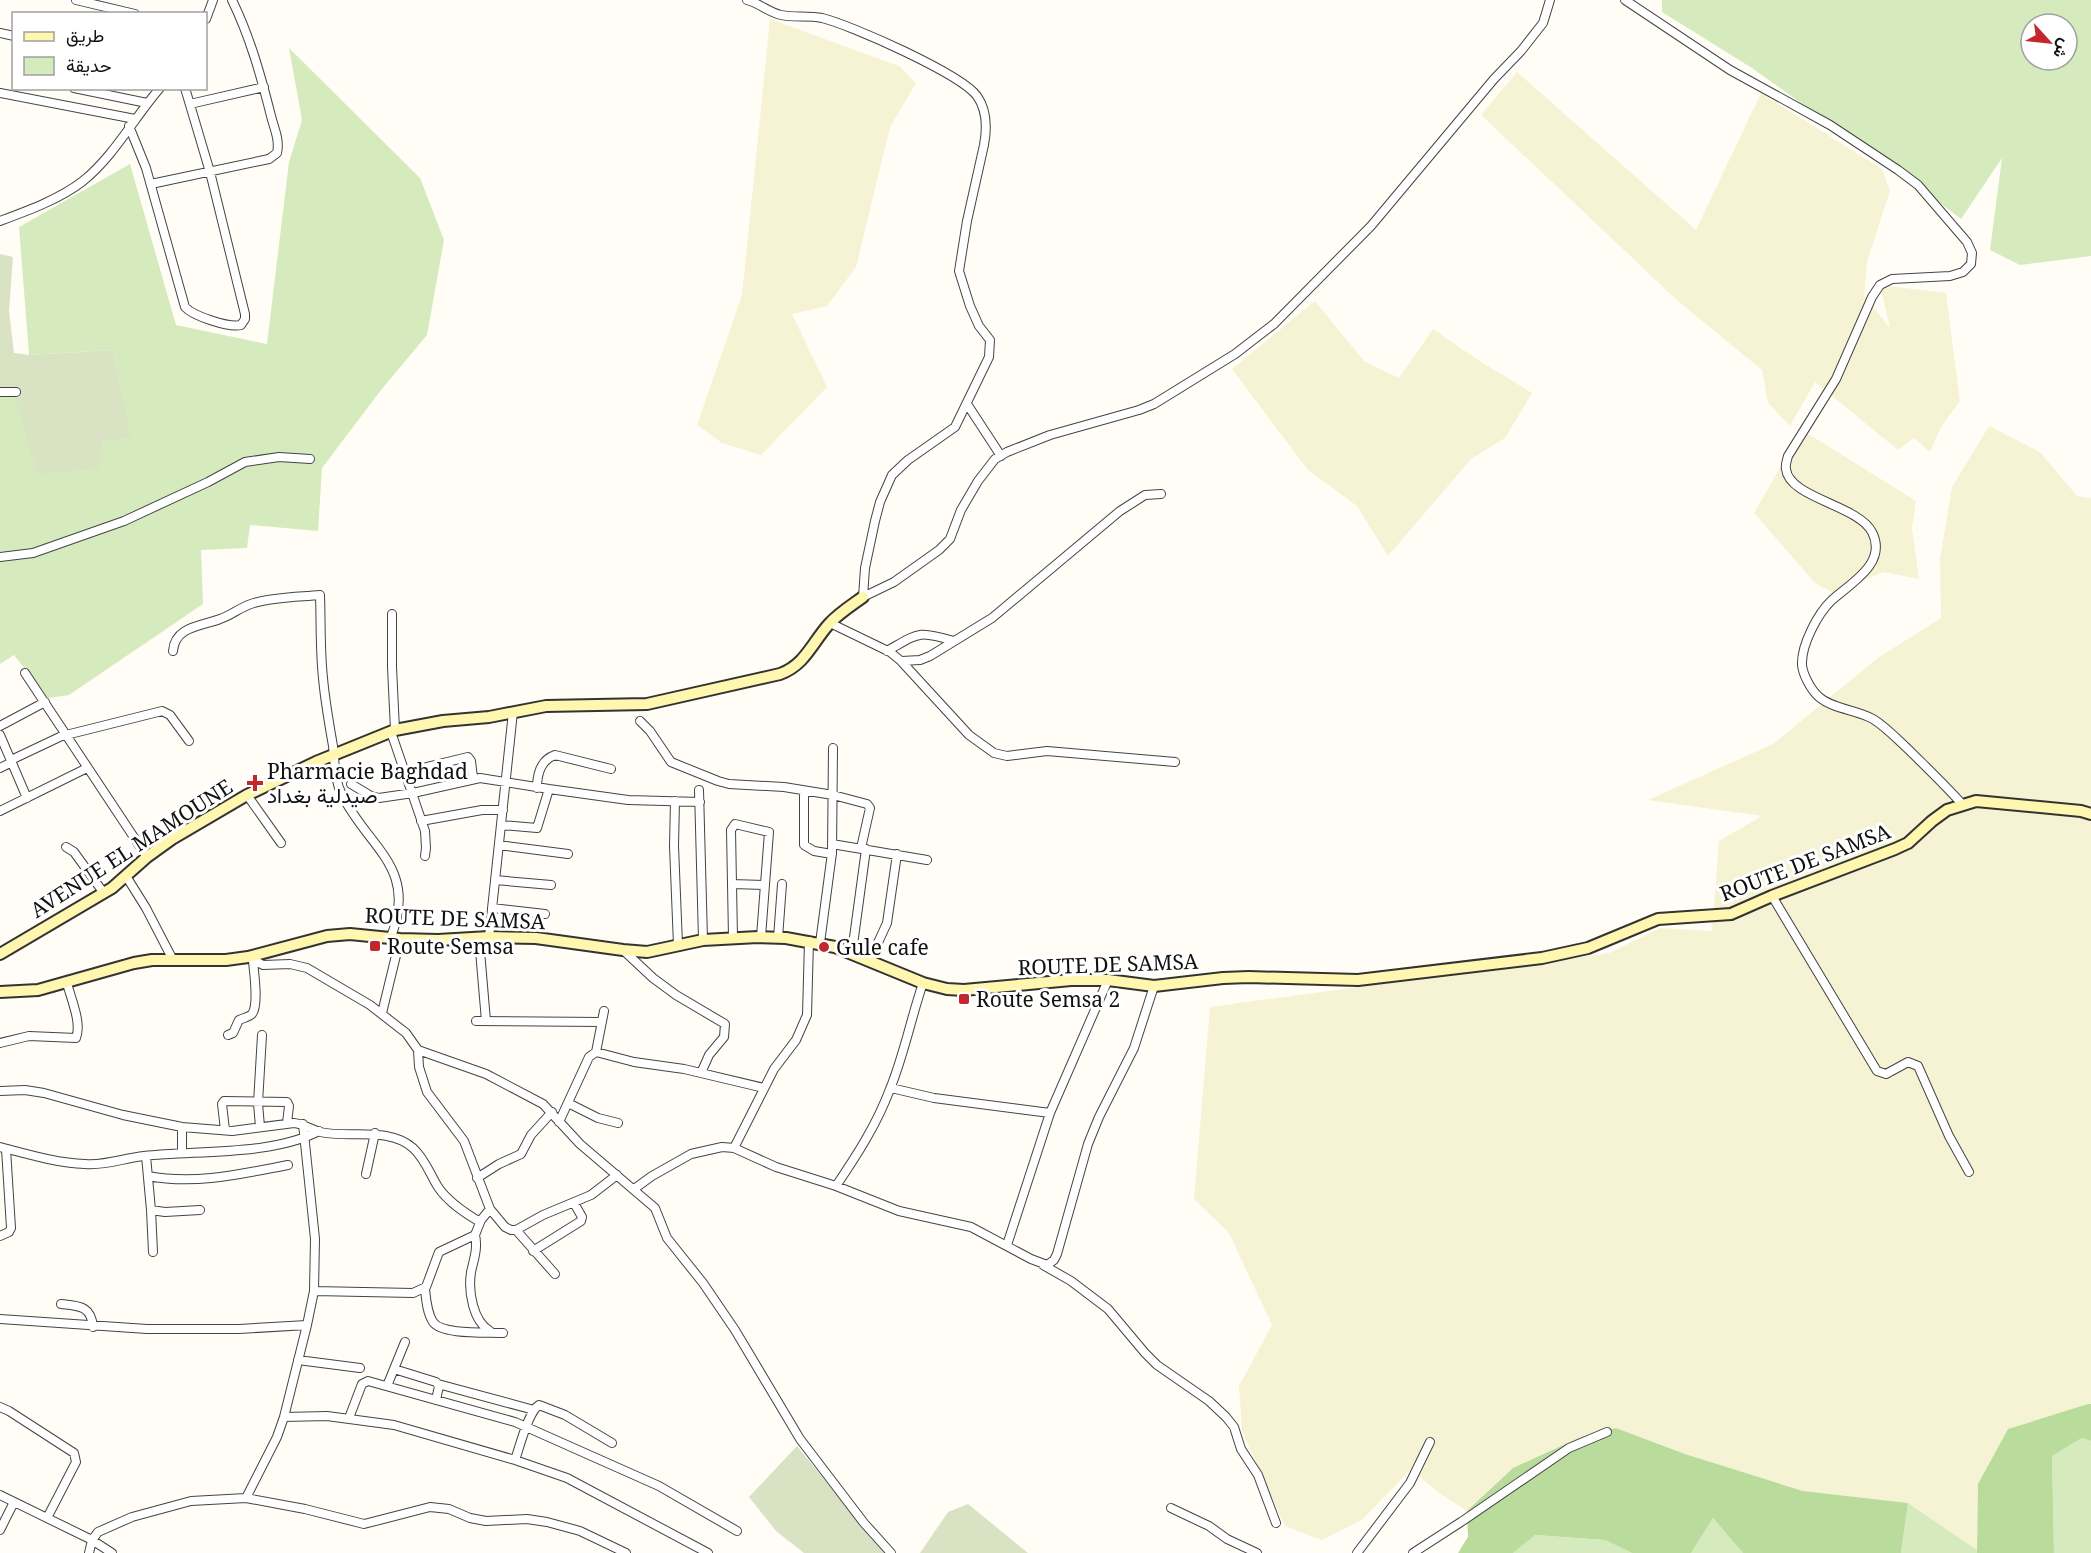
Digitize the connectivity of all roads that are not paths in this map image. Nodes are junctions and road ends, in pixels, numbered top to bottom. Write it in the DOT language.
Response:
graph roads {
  1 [pos="76,0"];
  2 [pos="213,0"];
  3 [pos="232,0"];
  4 [pos="747,0"];
  5 [pos="1550,0"];
  6 [pos="1625,0"];
  7 [pos="127,12"];
  8 [pos="207,16"];
  9 [pos="264,87"];
  10 [pos="84,90"];
  11 [pos="158,90"];
  12 [pos="186,90"];
  13 [pos="0,93"];
  14 [pos="147,103"];
  15 [pos="190,104"];
  16 [pos="135,119"];
  17 [pos="129,126"];
  18 [pos="210,172"];
  19 [pos="151,184"];
  20 [pos="0,221"];
  21 [pos="0,392"];
  22 [pos="16,392"];
  23 [pos="967,404"];
  24 [pos="1001,456"];
  25 [pos="310,459"];
  26 [pos="1161,494"];
  27 [pos="0,557"];
  28 [pos="863,597"];
  29 [pos="392,614"];
  30 [pos="830,623"];
  31 [pos="954,641"];
  32 [pos="173,651"];
  33 [pos="887,651"];
  34 [pos="902,661"];
  35 [pos="25,673"];
  36 [pos="45,702"];
  37 [pos="513,712"];
  38 [pos="640,721"];
  39 [pos="0,726"];
  40 [pos="393,731"];
  41 [pos="66,734"];
  42 [pos="0,735"];
  43 [pos="189,741"];
  44 [pos="833,748"];
  45 [pos="334,755"];
  46 [pos="11,761"];
  47 [pos="1175,762"];
  48 [pos="0,768"];
  49 [pos="87,768"];
  50 [pos="611,769"];
  51 [pos="406,771"];
  52 [pos="473,778"];
  53 [pos="506,783"];
  54 [pos="351,784"];
  55 [pos="537,788"];
  56 [pos="549,789"];
  57 [pos="699,790"];
  58 [pos="804,790"];
  59 [pos="413,793"];
  60 [pos="247,795"];
  61 [pos="833,795"];
  62 [pos="27,798"];
  63 [pos="675,801"];
  64 [pos="700,802"];
  65 [pos="1962,804"];
  66 [pos="503,810"];
  67 [pos="0,811"];
  68 [pos="2091,814"];
  69 [pos="421,821"];
  70 [pos="502,825"];
  71 [pos="280,843"];
  72 [pos="832,844"];
  73 [pos="499,845"];
  74 [pos="66,847"];
  75 [pos="864,849"];
  76 [pos="568,854"];
  77 [pos="832,854"];
  78 [pos="897,854"];
  79 [pos="425,856"];
  80 [pos="147,857"];
  81 [pos="927,860"];
  82 [pos="126,876"];
  83 [pos="495,880"];
  84 [pos="732,884"];
  85 [pos="782,884"];
  86 [pos="551,885"];
  87 [pos="764,885"];
  88 [pos="103,892"];
  89 [pos="1772,896"];
  90 [pos="492,908"];
  91 [pos="545,914"];
  92 [pos="761,937"];
  93 [pos="396,938"];
  94 [pos="484,938"];
  95 [pos="733,938"];
  96 [pos="778,938"];
  97 [pos="703,940"];
  98 [pos="815,942"];
  99 [pos="678,945"];
  100 [pos="623,950"];
  101 [pos="852,952"];
  102 [pos="0,954"];
  103 [pos="250,959"];
  104 [pos="173,960"];
  105 [pos="870,960"];
  106 [pos="1108,980"];
  107 [pos="923,982"];
  108 [pos="67,983"];
  109 [pos="1154,986"];
  110 [pos="0,992"];
  111 [pos="604,1011"];
  112 [pos="382,1013"];
  113 [pos="476,1021"];
  114 [pos="486,1021"];
  115 [pos="602,1022"];
  116 [pos="228,1035"];
  117 [pos="262,1035"];
  118 [pos="0,1043"];
  119 [pos="418,1050"];
  120 [pos="596,1052"];
  121 [pos="701,1073"];
  122 [pos="765,1088"];
  123 [pos="891,1088"];
  124 [pos="0,1091"];
  125 [pos="258,1103"];
  126 [pos="568,1103"];
  127 [pos="552,1112"];
  128 [pos="1050,1113"];
  129 [pos="559,1122"];
  130 [pos="287,1123"];
  131 [pos="618,1123"];
  132 [pos="303,1124"];
  133 [pos="182,1127"];
  134 [pos="260,1128"];
  135 [pos="225,1130"];
  136 [pos="319,1131"];
  137 [pos="375,1133"];
  138 [pos="305,1139"];
  139 [pos="3,1148"];
  140 [pos="735,1148"];
  141 [pos="182,1153"];
  142 [pos="146,1156"];
  143 [pos="288,1165"];
  144 [pos="1969,1172"];
  145 [pos="366,1174"];
  146 [pos="617,1175"];
  147 [pos="148,1176"];
  148 [pos="477,1178"];
  149 [pos="836,1186"];
  150 [pos="634,1189"];
  151 [pos="574,1203"];
  152 [pos="490,1209"];
  153 [pos="151,1210"];
  154 [pos="200,1210"];
  155 [pos="480,1222"];
  156 [pos="516,1230"];
  157 [pos="475,1235"];
  158 [pos="0,1236"];
  159 [pos="1007,1245"];
  160 [pos="533,1251"];
  161 [pos="153,1252"];
  162 [pos="1041,1264"];
  163 [pos="555,1274"];
  164 [pos="425,1289"];
  165 [pos="314,1291"];
  166 [pos="61,1304"];
  167 [pos="0,1319"];
  168 [pos="307,1326"];
  169 [pos="93,1327"];
  170 [pos="491,1332"];
  171 [pos="503,1332"];
  172 [pos="405,1342"];
  173 [pos="298,1360"];
  174 [pos="360,1368"];
  175 [pos="394,1369"];
  176 [pos="438,1384"];
  177 [pos="387,1386"];
  178 [pos="436,1400"];
  179 [pos="0,1407"];
  180 [pos="534,1410"];
  181 [pos="284,1417"];
  182 [pos="349,1418"];
  183 [pos="526,1427"];
  184 [pos="1607,1432"];
  185 [pos="1430,1442"];
  186 [pos="612,1443"];
  187 [pos="515,1460"];
  188 [pos="0,1495"];
  189 [pos="246,1498"];
  190 [pos="14,1502"];
  191 [pos="1171,1509"];
  192 [pos="47,1518"];
  193 [pos="1276,1523"];
  194 [pos="0,1530"];
  195 [pos="737,1531"];
  196 [pos="92,1540"];
  197 [pos="89,1553"];
  198 [pos="112,1553"];
  199 [pos="626,1553"];
  200 [pos="708,1553"];
  201 [pos="891,1553"];
  202 [pos="1257,1553"];
  203 [pos="1357,1553"];
  204 [pos="1413,1553"];
  1 -- 7 [label="street"];
  2 -- 8 [label="street"];
  3 -- 9 [label="street"];
  4 -- 23 [label="street"];
  5 -- 24 [label="street"];
  6 -- 65 [label="street"];
  9 -- 15 [label="street"];
  9 -- 18 [label="street"];
  10 -- 14 [label="street"];
  11 -- 14 [label="street"];
  12 -- 15 [label="street"];
  13 -- 16 [label="street"];
  14 -- 16 [label="street"];
  15 -- 18 [label="street"];
  16 -- 17 [label="street"];
  17 -- 19 [label="street"];
  17 -- 20 [label="street"];
  18 -- 19 [label="street"];
  18 -- 19 [label="street"];
  21 -- 22 [label="street"];
  23 -- 24 [label="street"];
  23 -- 28 [label="street"];
  24 -- 28 [label="street"];
  25 -- 27 [label="street"];
  26 -- 31 [label="street"];
  28 -- 30 [label="street"];
  29 -- 40 [label="street"];
  30 -- 33 [label="street"];
  30 -- 37 [label="street, AVENUE EL MAMOUNE"];
  31 -- 33 [label="street"];
  31 -- 34 [label="street"];
  32 -- 45 [label="street"];
  33 -- 34 [label="street"];
  34 -- 47 [label="street"];
  35 -- 36 [label="street"];
  36 -- 39 [label="street"];
  36 -- 41 [label="street"];
  37 -- 40 [label="street, AVENUE EL MAMOUNE"];
  37 -- 53 [label="street"];
  38 -- 58 [label="street"];
  40 -- 45 [label="street, AVENUE EL MAMOUNE"];
  40 -- 51 [label="street"];
  41 -- 43 [label="street"];
  41 -- 46 [label="street"];
  41 -- 49 [label="street"];
  42 -- 46 [label="street"];
  44 -- 61 [label="street"];
  45 -- 60 [label="street, AVENUE EL MAMOUNE"];
  45 -- 93 [label="street"];
  46 -- 48 [label="street"];
  46 -- 62 [label="street"];
  49 -- 62 [label="street"];
  49 -- 80 [label="street"];
  50 -- 55 [label="street"];
  51 -- 52 [label="street"];
  51 -- 59 [label="street"];
  52 -- 53 [label="street"];
  52 -- 59 [label="street"];
  53 -- 55 [label="street"];
  53 -- 66 [label="street"];
  54 -- 59 [label="street"];
  55 -- 56 [label="street"];
  56 -- 63 [label="street"];
  56 -- 70 [label="street"];
  57 -- 64 [label="street"];
  58 -- 61 [label="street"];
  58 -- 77 [label="street"];
  59 -- 69 [label="street"];
  60 -- 71 [label="street"];
  60 -- 80 [label="street, AVENUE EL MAMOUNE"];
  61 -- 72 [label="street"];
  61 -- 75 [label="street"];
  62 -- 67 [label="street"];
  63 -- 64 [label="street"];
  63 -- 99 [label="street"];
  64 -- 97 [label="street"];
  65 -- 68 [label="street, ROUTE DE SAMSA"];
  65 -- 89 [label="street, ROUTE DE SAMSA"];
  66 -- 69 [label="street"];
  66 -- 70 [label="street"];
  69 -- 79 [label="street"];
  70 -- 73 [label="street"];
  72 -- 75 [label="street"];
  72 -- 77 [label="street"];
  73 -- 76 [label="street"];
  73 -- 83 [label="street"];
  74 -- 88 [label="street"];
  75 -- 78 [label="street"];
  75 -- 101 [label="street"];
  77 -- 98 [label="street"];
  78 -- 81 [label="street"];
  78 -- 105 [label="street"];
  80 -- 82 [label="street, AVENUE EL MAMOUNE"];
  82 -- 88 [label="street, AVENUE EL MAMOUNE"];
  82 -- 104 [label="street"];
  83 -- 86 [label="street"];
  83 -- 90 [label="street"];
  84 -- 87 [label="street"];
  84 -- 87 [label="street"];
  84 -- 95 [label="street"];
  85 -- 96 [label="street"];
  87 -- 92 [label="street"];
  88 -- 102 [label="street, AVENUE EL MAMOUNE"];
  89 -- 109 [label="street, ROUTE DE SAMSA"];
  89 -- 144 [label="street"];
  90 -- 91 [label="street"];
  90 -- 94 [label="street"];
  92 -- 95 [label="street, ROUTE DE SAMSA"];
  92 -- 96 [label="street, ROUTE DE SAMSA"];
  93 -- 94 [label="street, ROUTE DE SAMSA"];
  93 -- 103 [label="street, ROUTE DE SAMSA"];
  93 -- 112 [label="street"];
  94 -- 100 [label="street, ROUTE DE SAMSA"];
  94 -- 114 [label="street"];
  95 -- 97 [label="street, ROUTE DE SAMSA"];
  96 -- 98 [label="street, ROUTE DE SAMSA"];
  97 -- 99 [label="street, ROUTE DE SAMSA"];
  98 -- 101 [label="street, ROUTE DE SAMSA"];
  98 -- 122 [label="street"];
  99 -- 100 [label="street, ROUTE DE SAMSA"];
  100 -- 121 [label="street"];
  101 -- 105 [label="street, ROUTE DE SAMSA"];
  103 -- 104 [label="street, ROUTE DE SAMSA"];
  103 -- 112 [label="street"];
  103 -- 116 [label="street"];
  104 -- 108 [label="street, ROUTE DE SAMSA"];
  105 -- 107 [label="street, ROUTE DE SAMSA"];
  106 -- 107 [label="street, ROUTE DE SAMSA"];
  106 -- 109 [label="street, ROUTE DE SAMSA"];
  106 -- 128 [label="street"];
  107 -- 123 [label="street"];
  108 -- 110 [label="street, ROUTE DE SAMSA"];
  108 -- 118 [label="street"];
  109 -- 162 [label="street"];
  111 -- 115 [label="street"];
  112 -- 119 [label="street"];
  113 -- 114 [label="street"];
  114 -- 115 [label="street"];
  115 -- 120 [label="street"];
  117 -- 125 [label="street"];
  119 -- 127 [label="street"];
  119 -- 148 [label="street"];
  120 -- 121 [label="street"];
  120 -- 126 [label="street"];
  121 -- 122 [label="street"];
  122 -- 140 [label="street"];
  123 -- 128 [label="street"];
  123 -- 149 [label="street"];
  124 -- 133 [label="street"];
  125 -- 130 [label="street"];
  125 -- 134 [label="street"];
  125 -- 135 [label="street"];
  126 -- 129 [label="street"];
  126 -- 131 [label="street"];
  127 -- 129 [label="street"];
  127 -- 148 [label="street"];
  128 -- 159 [label="street"];
  129 -- 146 [label="street"];
  130 -- 132 [label="street"];
  130 -- 134 [label="street"];
  132 -- 136 [label="street"];
  132 -- 138 [label="street"];
  133 -- 135 [label="street"];
  133 -- 141 [label="street"];
  134 -- 135 [label="street"];
  136 -- 137 [label="street"];
  136 -- 138 [label="street"];
  137 -- 145 [label="street"];
  137 -- 155 [label="street"];
  138 -- 141 [label="street"];
  138 -- 165 [label="street"];
  139 -- 142 [label="street"];
  139 -- 158 [label="street"];
  140 -- 149 [label="street"];
  140 -- 150 [label="street"];
  141 -- 142 [label="street"];
  142 -- 147 [label="street"];
  143 -- 147 [label="street"];
  146 -- 150 [label="street"];
  146 -- 151 [label="street"];
  147 -- 153 [label="street"];
  148 -- 152 [label="street"];
  149 -- 159 [label="street"];
  150 -- 201 [label="street"];
  151 -- 156 [label="street"];
  151 -- 160 [label="street"];
  152 -- 155 [label="street"];
  152 -- 156 [label="street"];
  153 -- 154 [label="street"];
  153 -- 161 [label="street"];
  155 -- 157 [label="street"];
  156 -- 160 [label="street"];
  157 -- 164 [label="street"];
  157 -- 170 [label="street"];
  159 -- 162 [label="street"];
  160 -- 163 [label="street"];
  162 -- 193 [label="street"];
  164 -- 165 [label="street"];
  164 -- 170 [label="street"];
  165 -- 168 [label="street"];
  166 -- 169 [label="street"];
  167 -- 169 [label="street"];
  168 -- 169 [label="street"];
  168 -- 173 [label="street"];
  170 -- 171 [label="street"];
  172 -- 175 [label="street"];
  173 -- 174 [label="street"];
  173 -- 181 [label="street"];
  175 -- 176 [label="street"];
  175 -- 177 [label="street"];
  176 -- 178 [label="street"];
  176 -- 180 [label="street"];
  177 -- 178 [label="street"];
  177 -- 182 [label="street"];
  178 -- 183 [label="street"];
  179 -- 192 [label="street"];
  180 -- 183 [label="street"];
  180 -- 186 [label="street"];
  181 -- 182 [label="street"];
  181 -- 189 [label="street"];
  182 -- 187 [label="street"];
  183 -- 187 [label="street"];
  183 -- 195 [label="street"];
  184 -- 204 [label="street"];
  185 -- 203 [label="street"];
  187 -- 200 [label="street"];
  188 -- 190 [label="street"];
  189 -- 196 [label="street"];
  189 -- 199 [label="street"];
  190 -- 192 [label="street"];
  190 -- 194 [label="street"];
  191 -- 202 [label="street"];
  192 -- 196 [label="street"];
  196 -- 197 [label="street"];
  196 -- 198 [label="street"];
}
